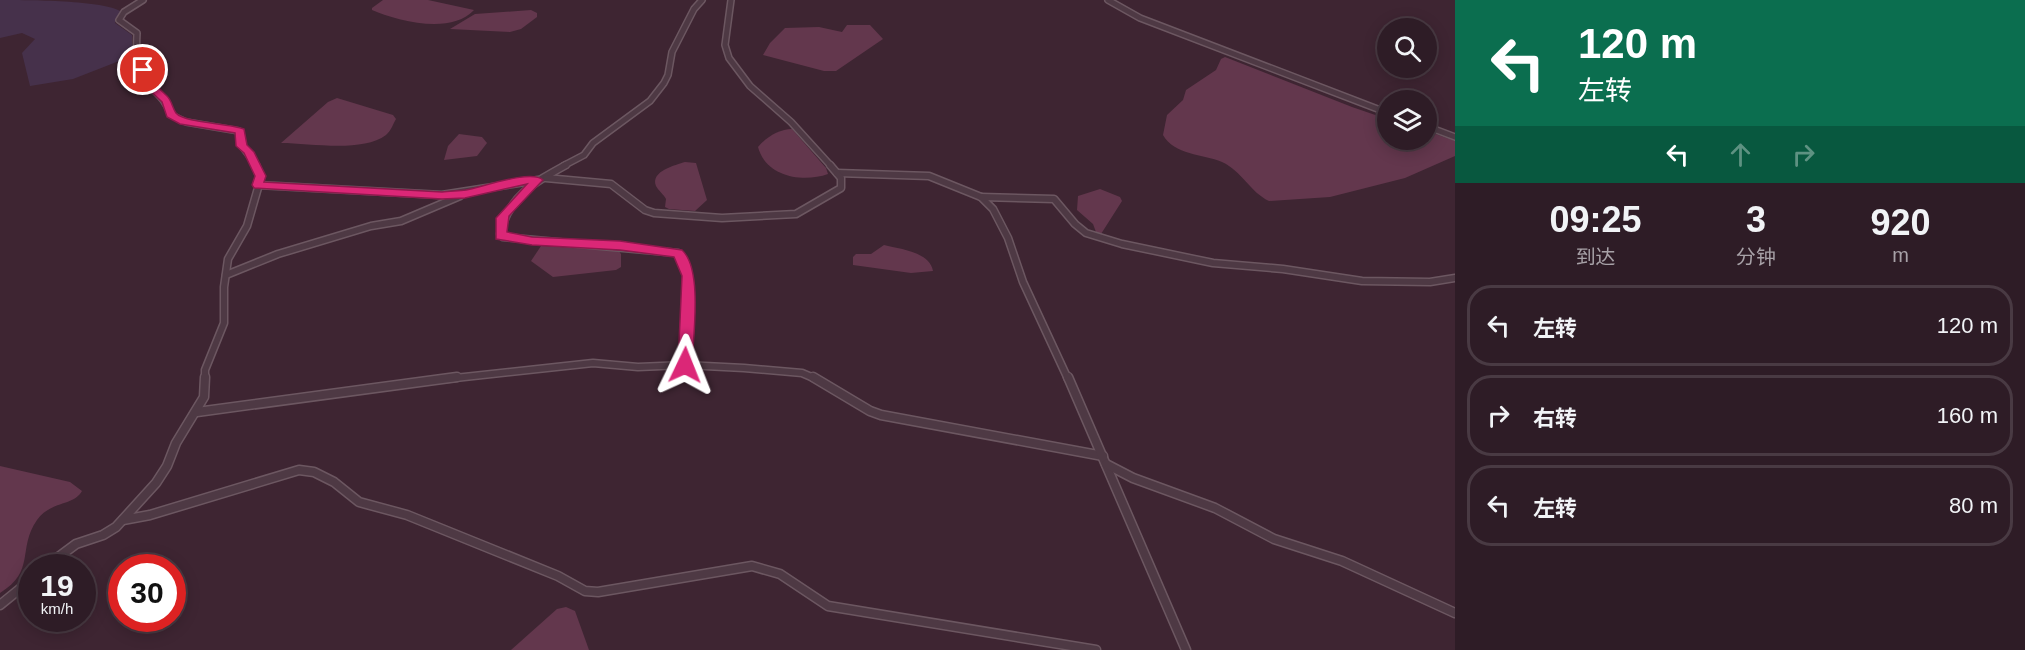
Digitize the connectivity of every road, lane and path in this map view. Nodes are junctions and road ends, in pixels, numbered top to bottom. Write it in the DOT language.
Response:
graph roads {
  1 [pos="143,0"];
  2 [pos="702,0"];
  3 [pos="730,0"];
  4 [pos="1108,0"];
  5 [pos="1377,109"];
  6 [pos="1437,130"];
  7 [pos="1455,137"];
  8 [pos="837,173"];
  9 [pos="539,179"];
  10 [pos="258,185"];
  11 [pos="465,194"];
  12 [pos="981,197"];
  13 [pos="226,275"];
  14 [pos="1455,278"];
  15 [pos="685,365"];
  16 [pos="197,412"];
  17 [pos="1104,460"];
  18 [pos="123,520"];
  19 [pos="63,554"];
  20 [pos="18,590"];
  21 [pos="0,605"];
  22 [pos="1455,613"];
  23 [pos="1096,650"];
  24 [pos="1186,650"];
  1 -- 10 [label="street"];
  2 -- 9 [label="street"];
  3 -- 8 [label="street"];
  4 -- 5 [label="street"];
  6 -- 7 [label="street"];
  8 -- 9 [label="street"];
  8 -- 12 [label="street"];
  9 -- 11 [label="street"];
  9 -- 15 [label="street"];
  10 -- 11 [label="street"];
  10 -- 13 [label="street"];
  11 -- 13 [label="street"];
  12 -- 14 [label="street"];
  12 -- 17 [label="street"];
  13 -- 16 [label="street"];
  15 -- 16 [label="street"];
  15 -- 17 [label="street"];
  16 -- 18 [label="street"];
  17 -- 22 [label="street"];
  17 -- 24 [label="street"];
  18 -- 19 [label="street"];
  18 -- 23 [label="street"];
  20 -- 21 [label="street"];
}
